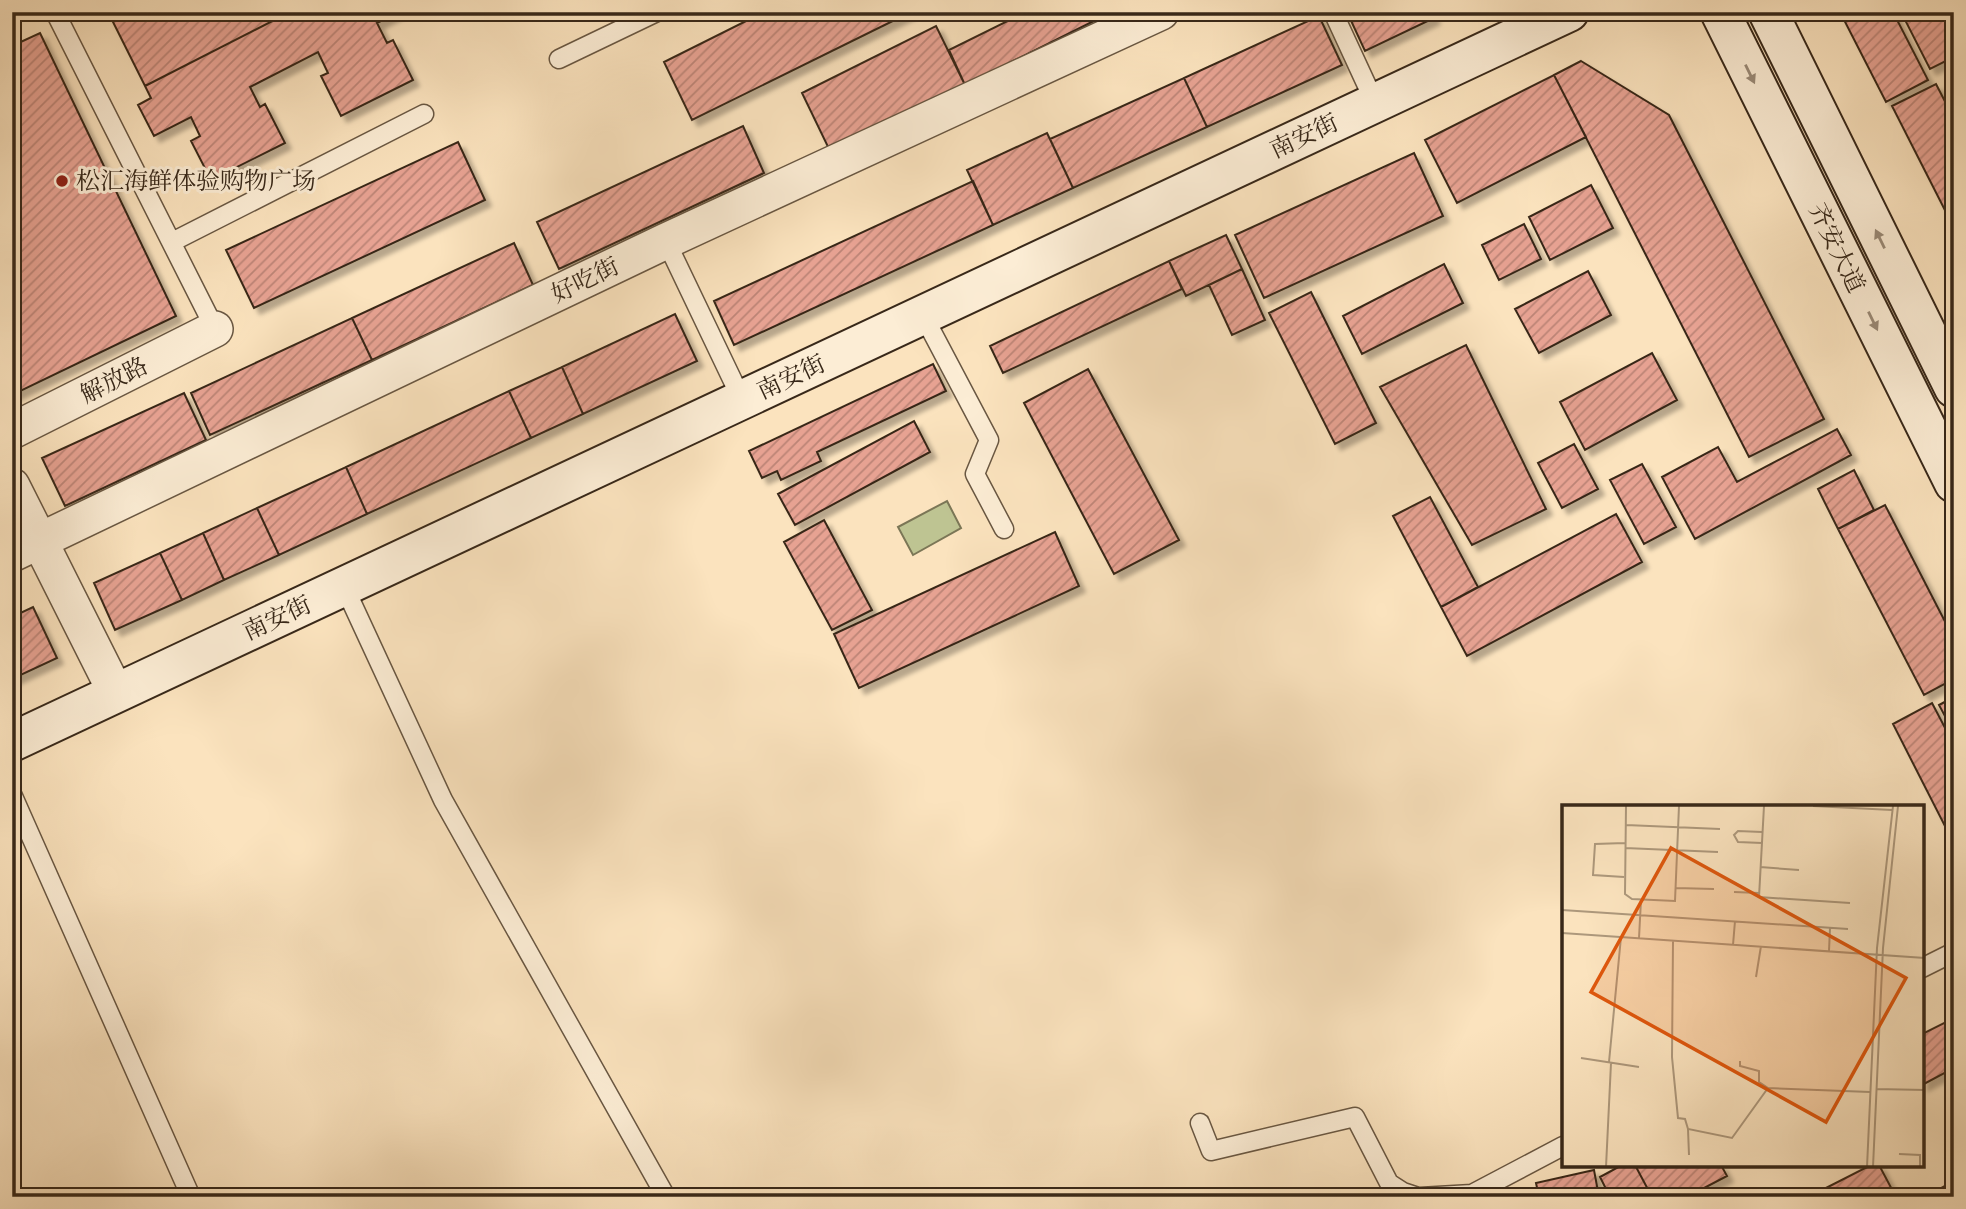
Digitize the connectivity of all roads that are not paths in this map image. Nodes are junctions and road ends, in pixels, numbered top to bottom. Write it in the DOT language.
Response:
graph roads {
  1 [pos="55,12"];
  2 [pos="657,12"];
  3 [pos="1161,12"];
  4 [pos="1333,12"];
  5 [pos="1569,12"];
  6 [pos="1720,12"];
  7 [pos="1768,12"];
  8 [pos="559,59"];
  9 [pos="1375,103"];
  10 [pos="425,114"];
  11 [pos="666,241"];
  12 [pos="172,242"];
  13 [pos="923,315"];
  14 [pos="215,329"];
  15 [pos="1954,388"];
  16 [pos="742,400"];
  17 [pos="12,431"];
  18 [pos="1954,483"];
  19 [pos="12,486"];
  20 [pos="1004,529"];
  21 [pos="26,548"];
  22 [pos="344,586"];
  23 [pos="116,693"];
  24 [pos="12,742"];
  25 [pos="12,794"];
  26 [pos="1954,952"];
  27 [pos="1924,967"];
  28 [pos="1200,1123"];
  29 [pos="1562,1147"];
  30 [pos="1471,1195"];
  31 [pos="191,1197"];
  32 [pos="666,1197"];
  33 [pos="1419,1197"];
  1 -- 12 [label="lane"];
  2 -- 8 [label="lane"];
  3 -- 11 [label="street, 好吃街"];
  4 -- 9 [label="lane"];
  5 -- 9 [label="main road, 南安街"];
  6 -- 18 [label="main road, 齐安大道, one-way"];
  15 -- 7 [label="main road, 齐安大道, one-way"];
  9 -- 13 [label="main road, 南安街"];
  10 -- 12 [label="lane"];
  11 -- 16 [label="lane"];
  11 -- 21 [label="street, 好吃街"];
  12 -- 14 [label="lane"];
  13 -- 16 [label="main road, 南安街"];
  13 -- 20 [label="lane"];
  14 -- 17 [label="street, 解放路"];
  16 -- 22 [label="main road, 南安街"];
  19 -- 21 [label="street"];
  21 -- 23 [label="street"];
  22 -- 23 [label="main road, 南安街"];
  22 -- 32 [label="lane"];
  23 -- 24 [label="main road, 南安街"];
  25 -- 31 [label="lane"];
  26 -- 27 [label="lane"];
  28 -- 33 [label="lane"];
  29 -- 30 [label="lane"];
  30 -- 33 [label="lane"];
}
